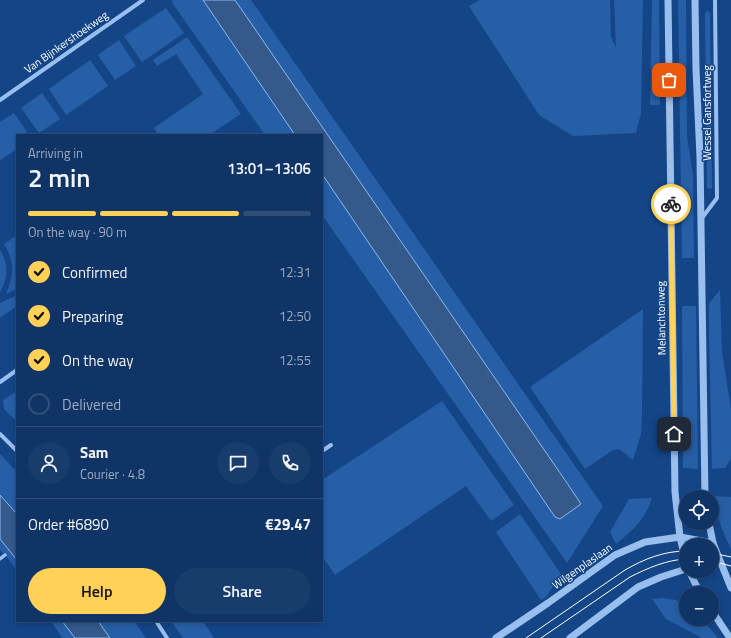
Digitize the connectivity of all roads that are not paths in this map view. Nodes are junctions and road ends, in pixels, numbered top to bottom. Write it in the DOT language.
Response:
graph roads {
  1 [pos="143,0"];
  2 [pos="668,0"];
  3 [pos="695,0"];
  4 [pos="716,0"];
  5 [pos="0,100"];
  6 [pos="700,220"];
  7 [pos="16,371"];
  8 [pos="0,382"];
  9 [pos="0,434"];
  10 [pos="331,445"];
  11 [pos="16,450"];
  12 [pos="323,450"];
  13 [pos="705,490"];
  14 [pos="680,536"];
  15 [pos="688,538"];
  16 [pos="5,555"];
  17 [pos="0,558"];
  18 [pos="719,560"];
  19 [pos="679,571"];
  20 [pos="731,588"];
  21 [pos="157,622"];
  22 [pos="719,622"];
  23 [pos="168,638"];
  24 [pos="496,638"];
  25 [pos="570,638"];
  26 [pos="730,638"];
  1 -- 5 [label="street, Van Bijnkershoekweg"];
  2 -- 14 [label="street, Melanchtonweg"];
  3 -- 6 [label="street"];
  4 -- 6 [label="street, Wessel Gansfortweg"];
  6 -- 13 [label="street"];
  7 -- 8 [label="street"];
  9 -- 11 [label="street"];
  10 -- 12 [label="street"];
  14 -- 15 [label="street, Wilgenplaslaan"];
  14 -- 24 [label="street, Wilgenplaslaan"];
  16 -- 17 [label="street"];
  18 -- 20 [label="street"];
  19 -- 25 [label="street"];
  21 -- 23 [label="street"];
  22 -- 26 [label="street"];
}
